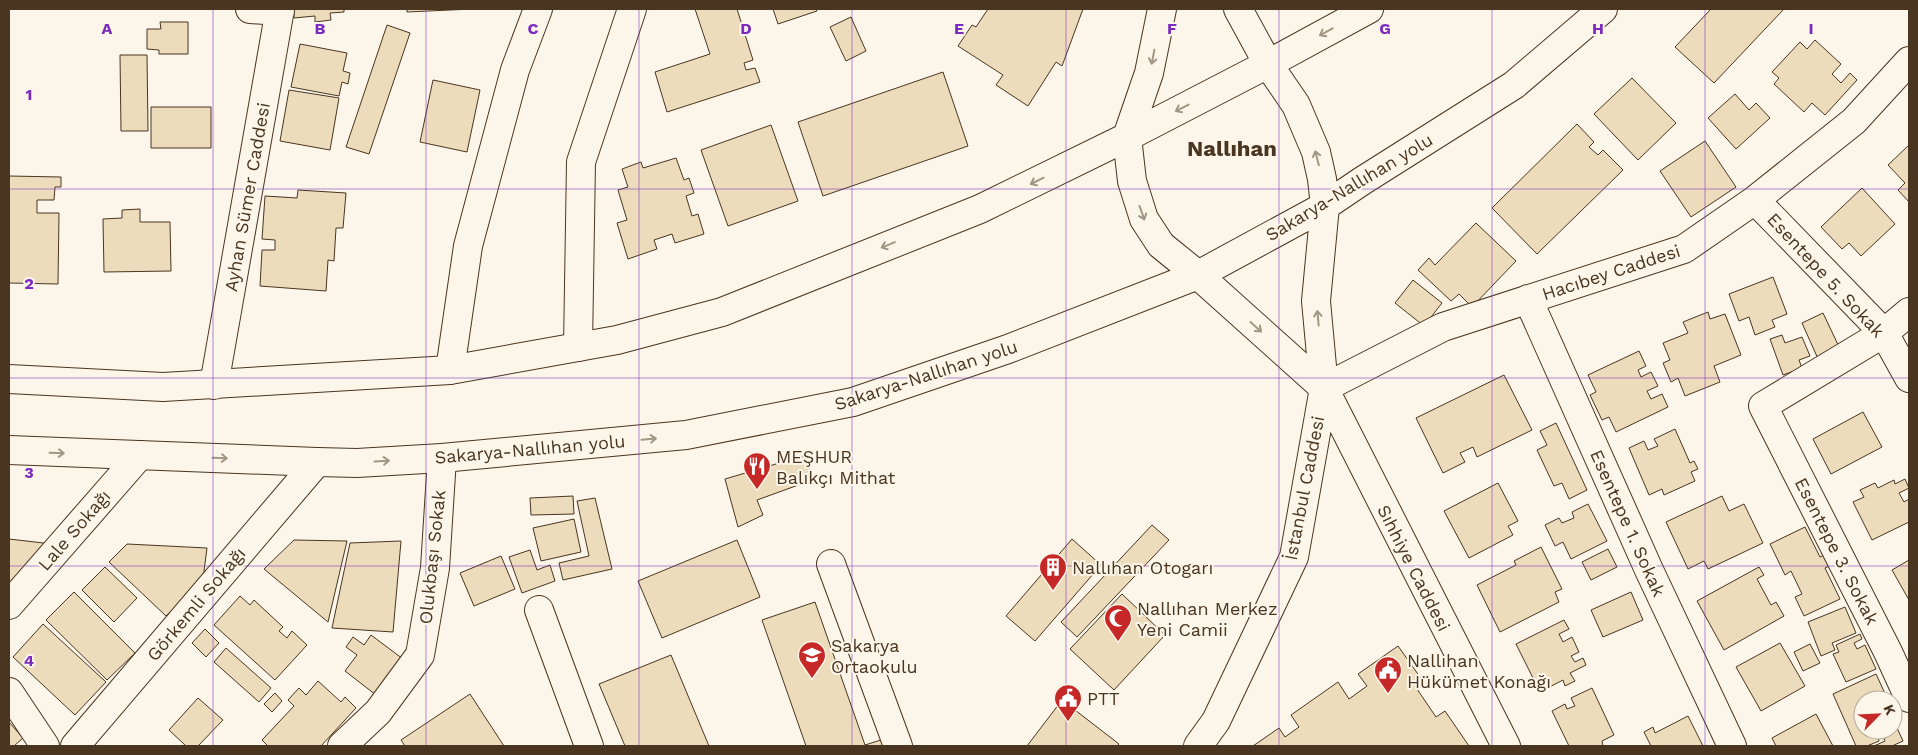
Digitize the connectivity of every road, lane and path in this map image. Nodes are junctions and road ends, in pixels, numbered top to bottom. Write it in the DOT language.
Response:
graph roads {
  1 [pos="250,9"];
  2 [pos="538,9"];
  3 [pos="632,9"];
  4 [pos="1162,9"];
  5 [pos="1238,9"];
  6 [pos="1369,9"];
  7 [pos="1603,9"];
  8 [pos="280,10"];
  9 [pos="1268,64"];
  10 [pos="1907,67"];
  11 [pos="1127,137"];
  12 [pos="1755,200"];
  13 [pos="1325,206"];
  14 [pos="1198,275"];
  15 [pos="1528,299"];
  16 [pos="1909,312"];
  17 [pos="1884,333"];
  18 [pos="578,347"];
  19 [pos="450,370"];
  20 [pos="1909,378"];
  21 [pos="9,379"];
  22 [pos="214,385"];
  23 [pos="1324,388"];
  24 [pos="9,450"];
  25 [pos="140,455"];
  26 [pos="442,458"];
  27 [pos="317,462"];
  28 [pos="831,564"];
  29 [pos="9,606"];
  30 [pos="538,610"];
  31 [pos="1899,648"];
  32 [pos="9,692"];
  33 [pos="1909,698"];
  34 [pos="45,746"];
  35 [pos="75,746"];
  36 [pos="342,746"];
  37 [pos="589,746"];
  38 [pos="898,746"];
  39 [pos="1198,746"];
  40 [pos="1506,746"];
  41 [pos="1732,746"];
  1 -- 8 [label="street"];
  2 -- 19 [label="street"];
  3 -- 18 [label="street"];
  4 -- 11 [label="street, one-way"];
  5 -- 9 [label="street"];
  6 -- 9 [label="street, one-way"];
  7 -- 13 [label="street, Sakarya-Nallıhan yolu"];
  8 -- 22 [label="street, Ayhan Sümer Caddesi"];
  9 -- 11 [label="street, one-way"];
  13 -- 9 [label="street, one-way"];
  10 -- 12 [label="street, Hacıbey Caddesi"];
  11 -- 14 [label="street, one-way"];
  11 -- 18 [label="street, one-way"];
  12 -- 15 [label="street, Hacıbey Caddesi"];
  12 -- 17 [label="street, Esentepe 5. Sokak"];
  13 -- 14 [label="street, Sakarya-Nallıhan yolu"];
  23 -- 13 [label="street, one-way"];
  14 -- 23 [label="street, one-way"];
  26 -- 14 [label="street, Sakarya-Nallıhan yolu, one-way"];
  15 -- 23 [label="street, Hacıbey Caddesi"];
  15 -- 41 [label="street, Esentepe 1. Sokak"];
  16 -- 17 [label="street"];
  17 -- 20 [label="street, Esentepe 5. Sokak"];
  17 -- 31 [label="street, Esentepe 3. Sokak"];
  18 -- 19 [label="street"];
  19 -- 22 [label="street"];
  21 -- 22 [label="street"];
  23 -- 39 [label="street, İstanbul Caddesi"];
  23 -- 40 [label="street, Sıhhiye Caddesi"];
  24 -- 25 [label="street, Sakarya-Nallıhan yolu, one-way"];
  25 -- 27 [label="street, Sakarya-Nallıhan yolu, one-way"];
  25 -- 29 [label="street, Lale Sokağı"];
  27 -- 26 [label="street, Sakarya-Nallıhan yolu, one-way"];
  26 -- 36 [label="street, Olukbaşı Sokak"];
  27 -- 35 [label="street, Görkemli Sokağı"];
  28 -- 38 [label="street"];
  30 -- 37 [label="street"];
  31 -- 33 [label="street, Esentepe 3. Sokak"];
  32 -- 34 [label="street"];
}
